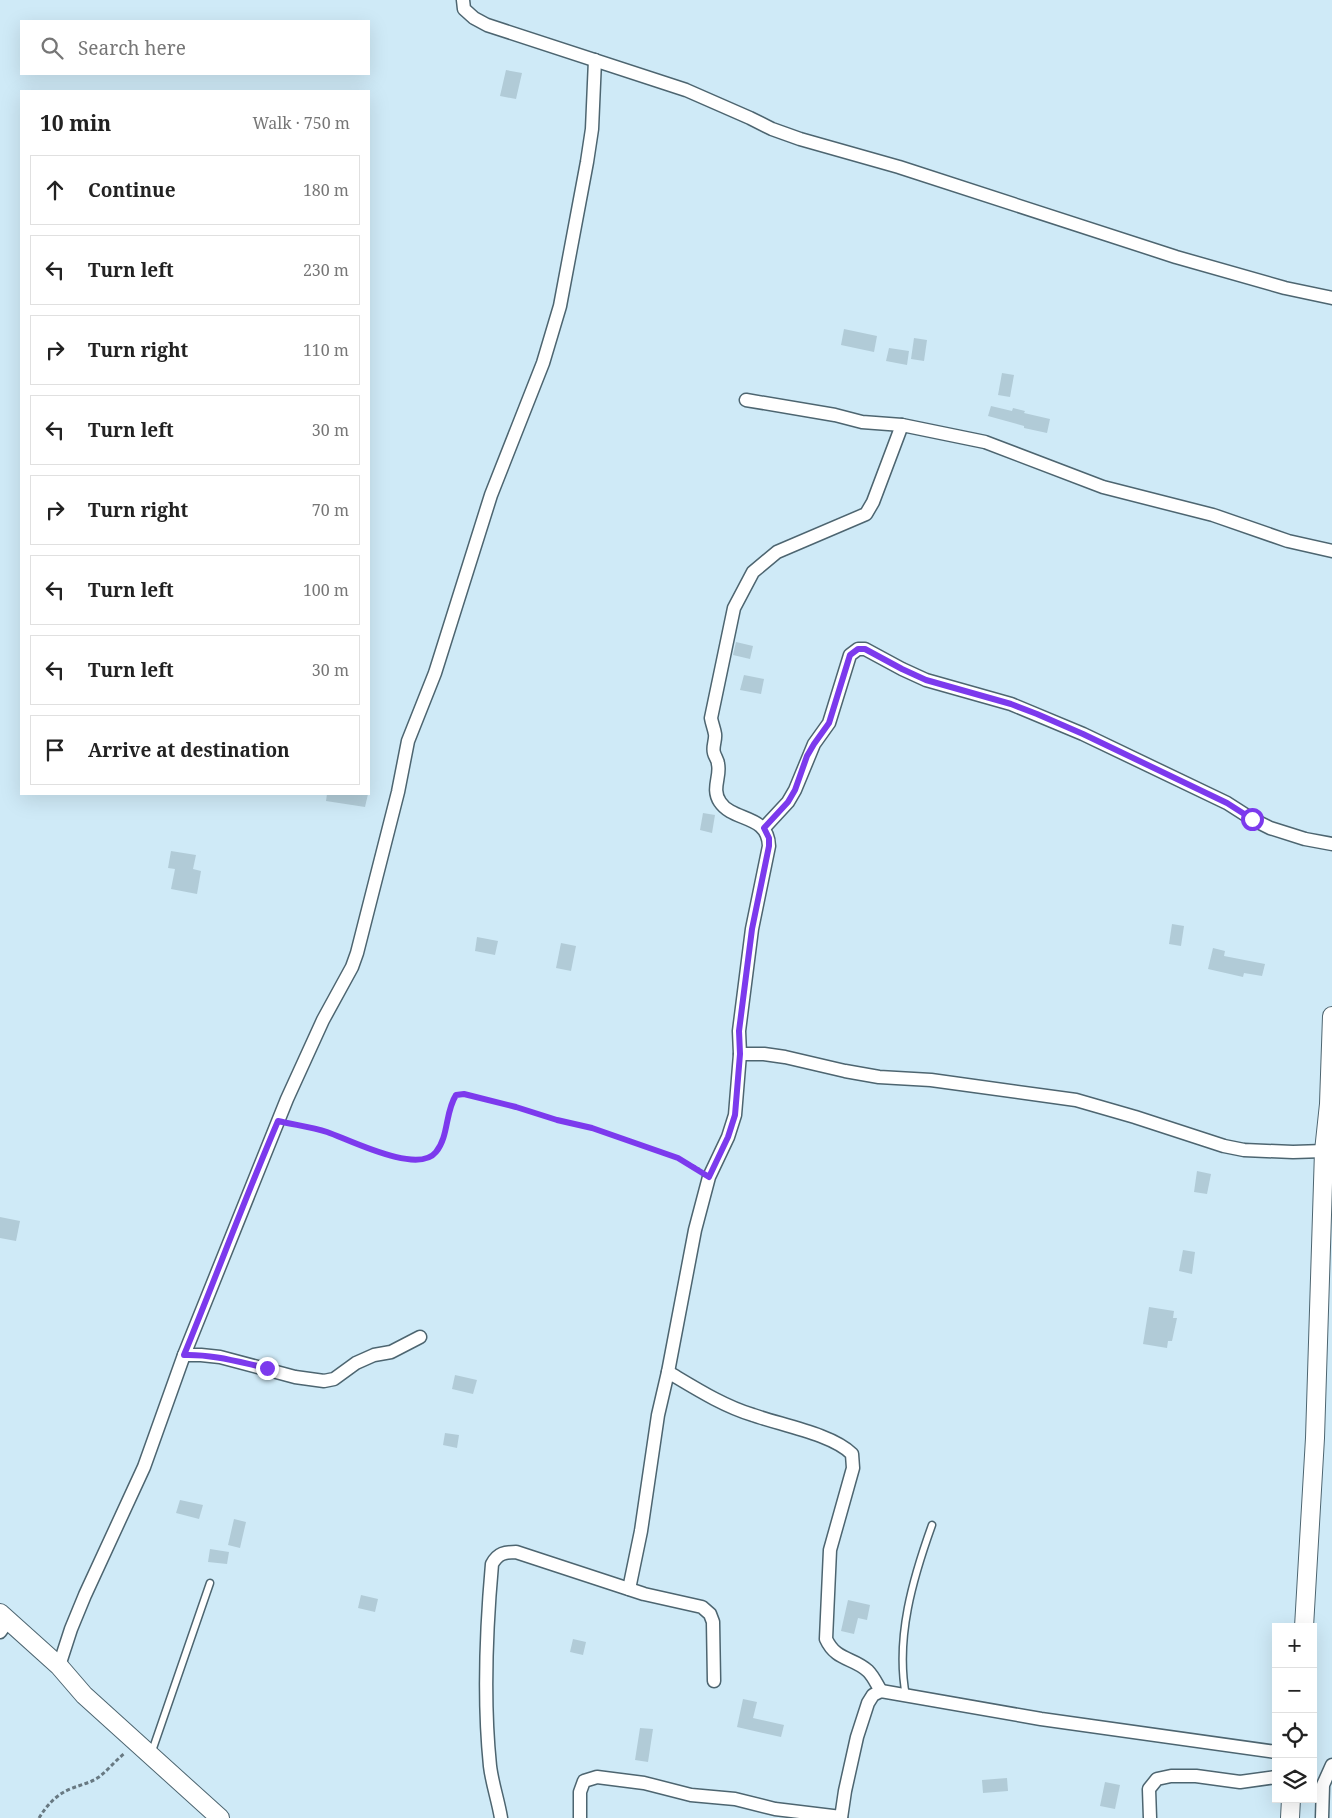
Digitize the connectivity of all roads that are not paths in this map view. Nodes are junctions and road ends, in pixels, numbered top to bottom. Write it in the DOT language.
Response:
graph roads {
  1 [pos="463,0"];
  2 [pos="595,60"];
  3 [pos="1332,298"];
  4 [pos="746,400"];
  5 [pos="902,425"];
  6 [pos="1332,551"];
  7 [pos="764,828"];
  8 [pos="1332,844"];
  9 [pos="1332,1016"];
  10 [pos="740,1054"];
  11 [pos="1330,1106"];
  12 [pos="1324,1151"];
  13 [pos="420,1337"];
  14 [pos="184,1355"];
  15 [pos="668,1372"];
  16 [pos="932,1525"];
  17 [pos="210,1583"];
  18 [pos="628,1589"];
  19 [pos="3,1622"];
  20 [pos="1304,1623"];
  21 [pos="59,1666"];
  22 [pos="714,1681"];
  23 [pos="881,1691"];
  24 [pos="906,1696"];
  25 [pos="1272,1751"];
  26 [pos="150,1755"];
  27 [pos="1332,1765"];
  28 [pos="1272,1778"];
  29 [pos="1291,1803"];
  30 [pos="220,1818"];
  31 [pos="501,1818"];
  32 [pos="580,1818"];
  33 [pos="841,1818"];
  34 [pos="1150,1818"];
  35 [pos="1290,1818"];
  36 [pos="1322,1818"];
  1 -- 2 [label="street"];
  2 -- 3 [label="street"];
  2 -- 14 [label="street"];
  4 -- 5 [label="street"];
  5 -- 6 [label="street"];
  5 -- 7 [label="street"];
  7 -- 8 [label="street"];
  7 -- 10 [label="street"];
  9 -- 11 [label="main road"];
  10 -- 12 [label="street"];
  10 -- 15 [label="street"];
  11 -- 12 [label="main road"];
  12 -- 20 [label="main road"];
  13 -- 14 [label="street"];
  14 -- 21 [label="street"];
  15 -- 18 [label="street"];
  15 -- 23 [label="street"];
  16 -- 24 [label="lane"];
  17 -- 26 [label="lane"];
  18 -- 22 [label="street"];
  18 -- 31 [label="street"];
  19 -- 21 [label="main road"];
  21 -- 26 [label="main road"];
  23 -- 24 [label="street"];
  23 -- 33 [label="street"];
  24 -- 25 [label="street"];
  26 -- 30 [label="main road"];
  27 -- 36 [label="street"];
  28 -- 34 [label="street"];
  29 -- 35 [label="main road"];
  32 -- 33 [label="street"];
}
